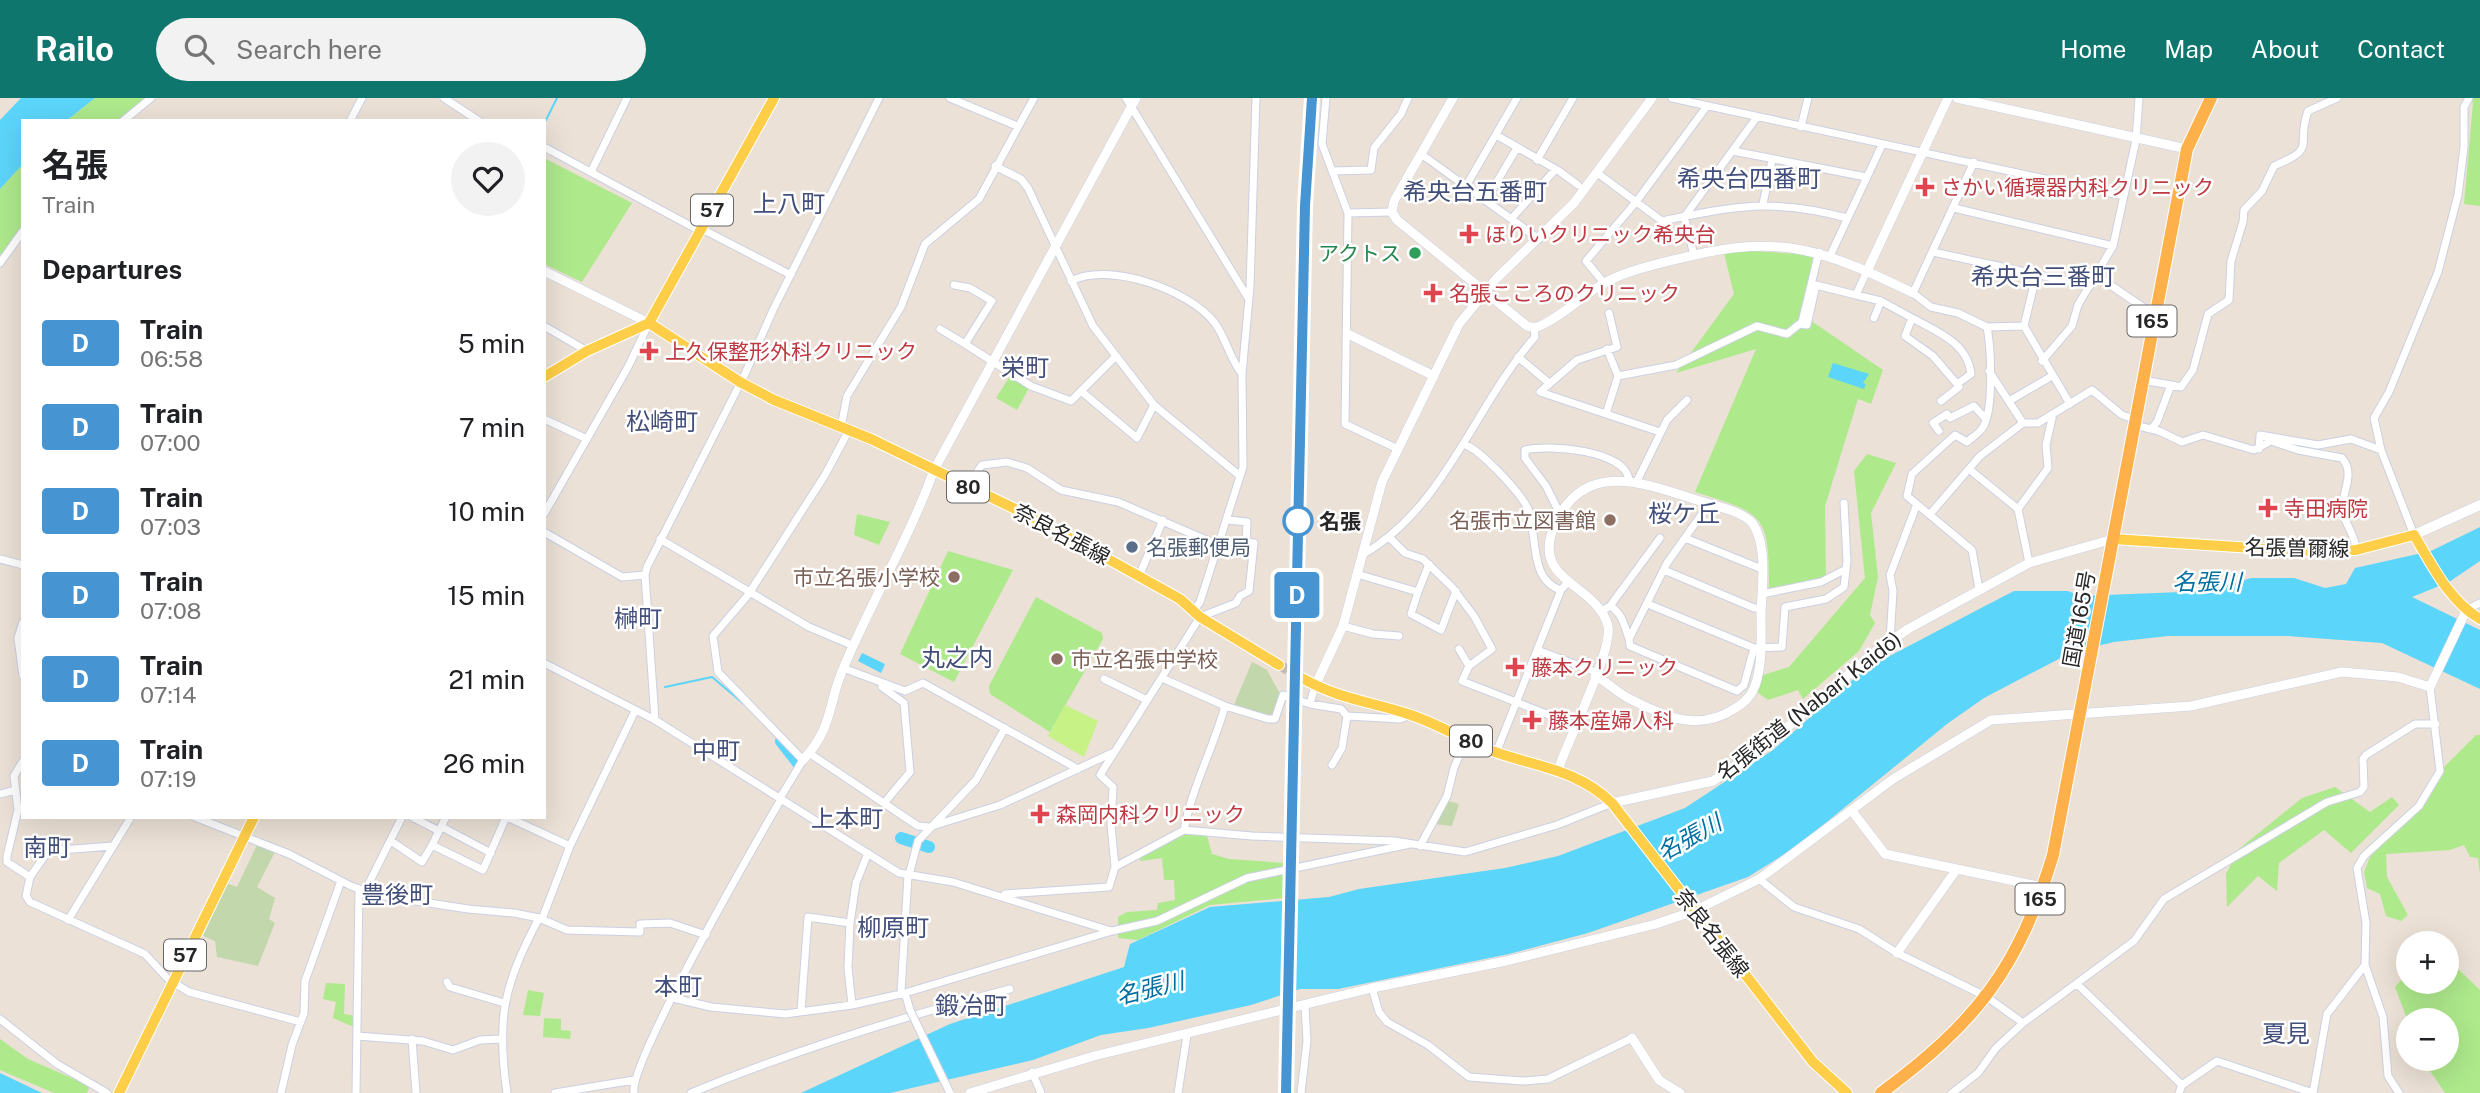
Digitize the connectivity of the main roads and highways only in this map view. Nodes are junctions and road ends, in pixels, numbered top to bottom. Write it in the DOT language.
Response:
graph roads {
  1 [pos="774,98"];
  2 [pos="2211,98"];
  3 [pos="649,323"];
  4 [pos="546,376"];
  5 [pos="2480,505"];
  6 [pos="2414,535"];
  7 [pos="2112,544"];
  8 [pos="2480,619"];
  9 [pos="1279,665"];
  10 [pos="1300,677"];
  11 [pos="253,819"];
  12 [pos="119,1093"];
  13 [pos="1847,1093"];
  14 [pos="1881,1093"];
  1 -- 3 [label="main road, 57"];
  2 -- 7 [label="highway, 国道165号 / 165"];
  3 -- 4 [label="main road"];
  3 -- 9 [label="main road, 奈良名張線 / 80"];
  5 -- 6 [label="main road"];
  6 -- 7 [label="main road, 名張曽爾線"];
  6 -- 8 [label="main road"];
  7 -- 14 [label="highway, 国道165号 / 165"];
  10 -- 13 [label="main road, 奈良名張線 / 80"];
  11 -- 12 [label="main road, 57"];
}
